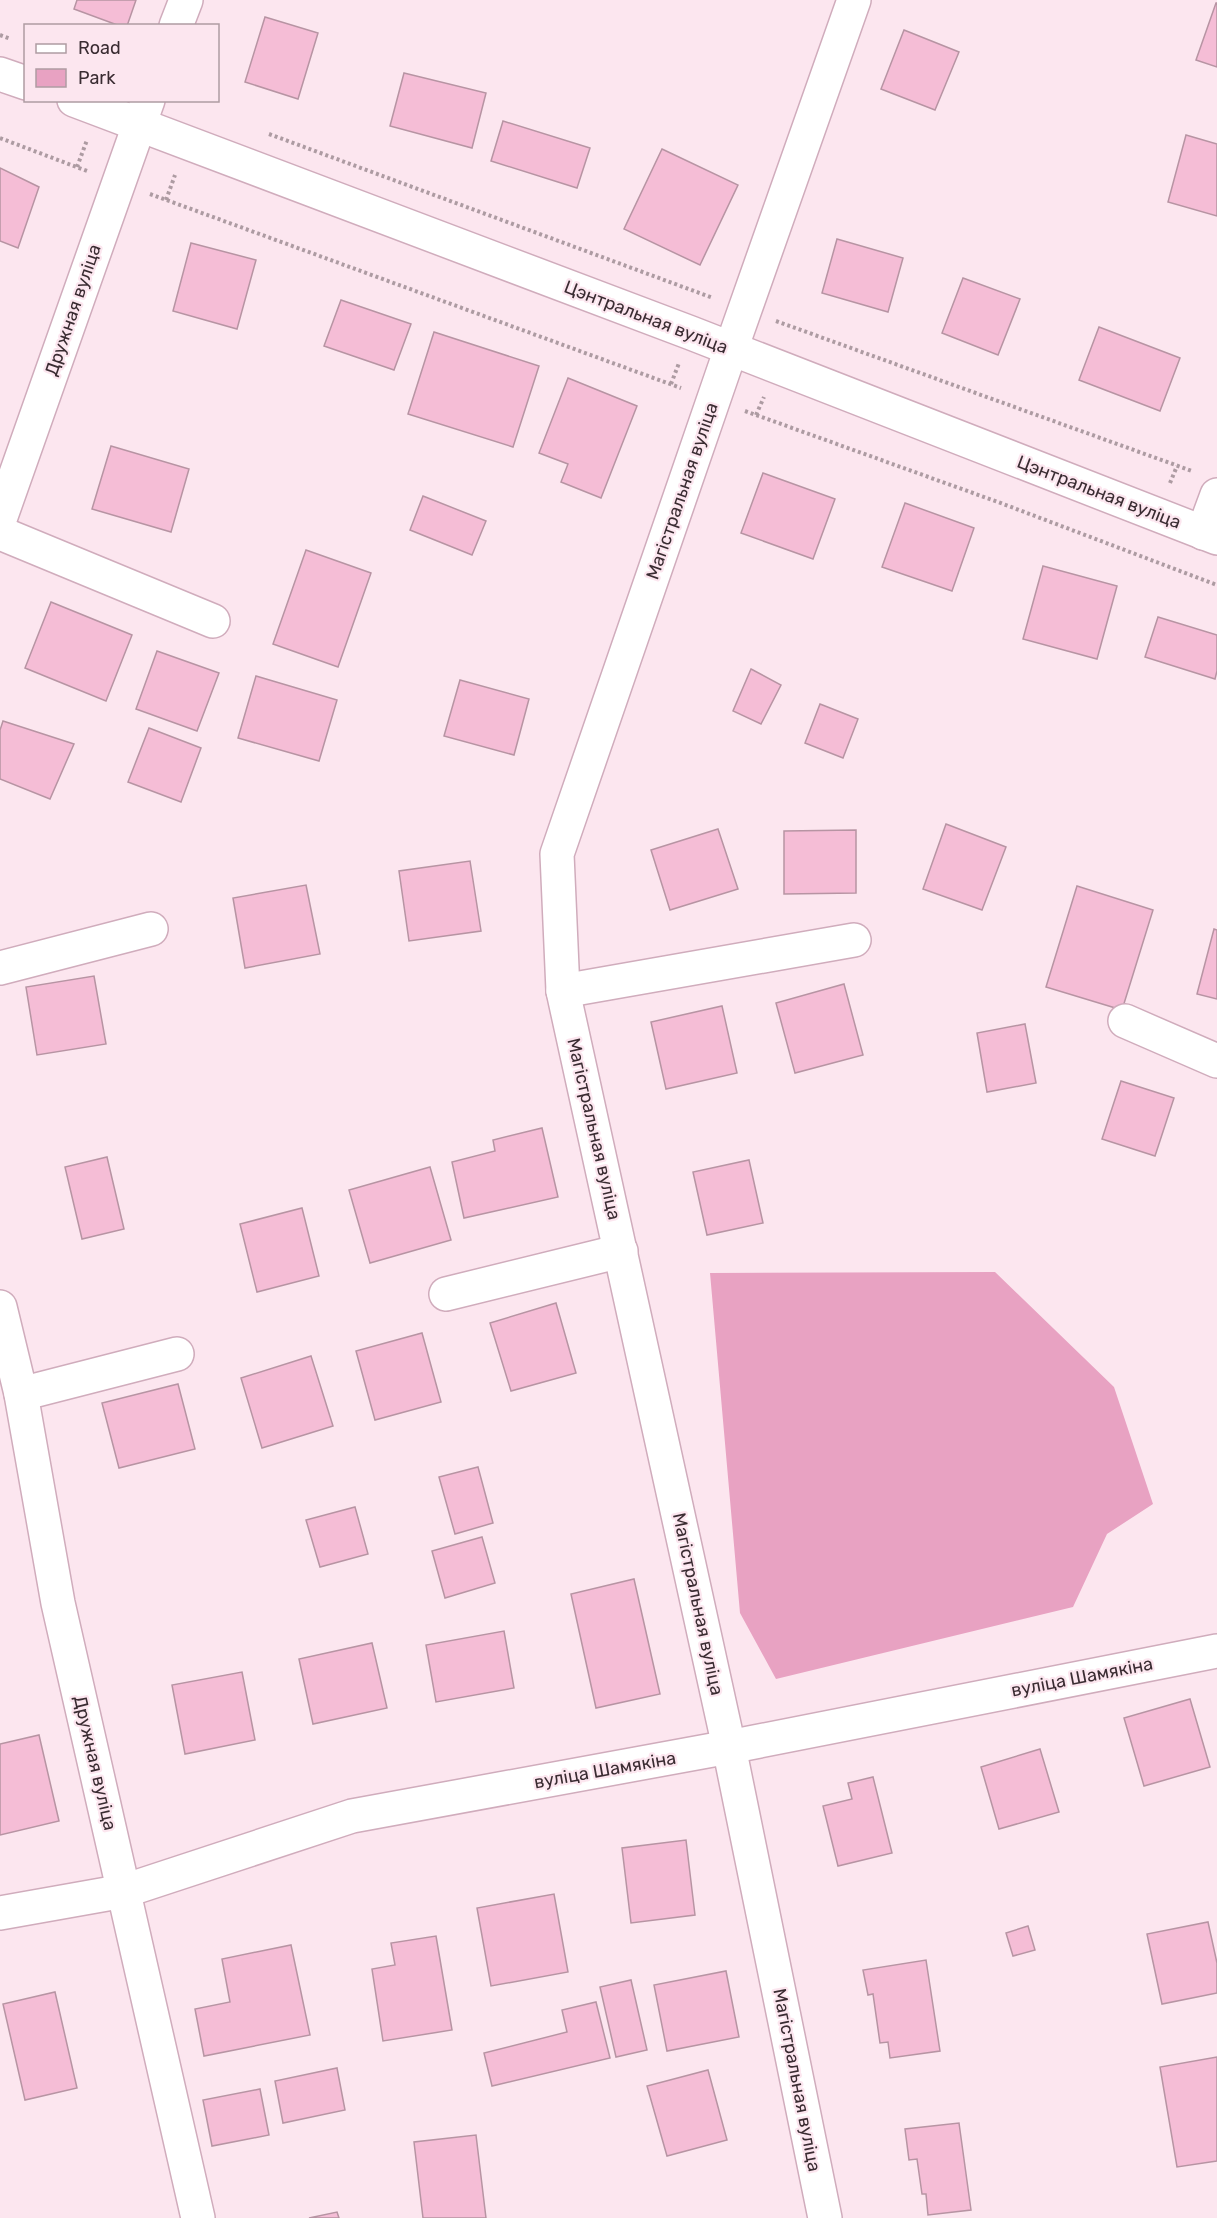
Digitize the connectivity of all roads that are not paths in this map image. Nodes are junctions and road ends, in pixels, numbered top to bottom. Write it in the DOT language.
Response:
graph roads {
  1 [pos="186,0"];
  2 [pos="855,0"];
  3 [pos="177,24"];
  4 [pos="0,74"];
  5 [pos="24,82"];
  6 [pos="86,102"];
  7 [pos="143,112"];
  8 [pos="731,349"];
  9 [pos="1207,484"];
  10 [pos="0,519"];
  11 [pos="0,533"];
  12 [pos="1210,535"];
  13 [pos="213,621"];
  14 [pos="151,929"];
  15 [pos="854,940"];
  16 [pos="0,968"];
  17 [pos="563,991"];
  18 [pos="1125,1021"];
  19 [pos="1217,1060"];
  20 [pos="621,1251"];
  21 [pos="446,1294"];
  22 [pos="0,1307"];
  23 [pos="177,1354"];
  24 [pos="21,1394"];
  25 [pos="1217,1651"];
  26 [pos="729,1747"];
  27 [pos="124,1891"];
  28 [pos="0,1912"];
  29 [pos="198,2218"];
  30 [pos="825,2218"];
  1 -- 3 [label="street"];
  2 -- 8 [label="street, Магістральная вуліца"];
  4 -- 5 [label="street"];
  6 -- 7 [label="street, Цэнтральная вуліца"];
  7 -- 8 [label="street, Цэнтральная вуліца"];
  7 -- 10 [label="street, Дружная вуліца"];
  8 -- 12 [label="street, Цэнтральная вуліца"];
  8 -- 17 [label="street, Магістральная вуліца"];
  9 -- 12 [label="street"];
  11 -- 13 [label="street"];
  14 -- 16 [label="street"];
  15 -- 17 [label="street"];
  17 -- 20 [label="street, Магістральная вуліца"];
  18 -- 19 [label="street"];
  20 -- 21 [label="street"];
  20 -- 26 [label="street, Магістральная вуліца"];
  22 -- 24 [label="street, Дружная вуліца"];
  23 -- 24 [label="street"];
  24 -- 27 [label="street, Дружная вуліца"];
  25 -- 26 [label="street, вуліца Шамякіна"];
  26 -- 27 [label="street, вуліца Шамякіна"];
  26 -- 30 [label="street, Магістральная вуліца"];
  27 -- 28 [label="street, вуліца Шамякіна"];
  27 -- 29 [label="street, Дружная вуліца"];
}
